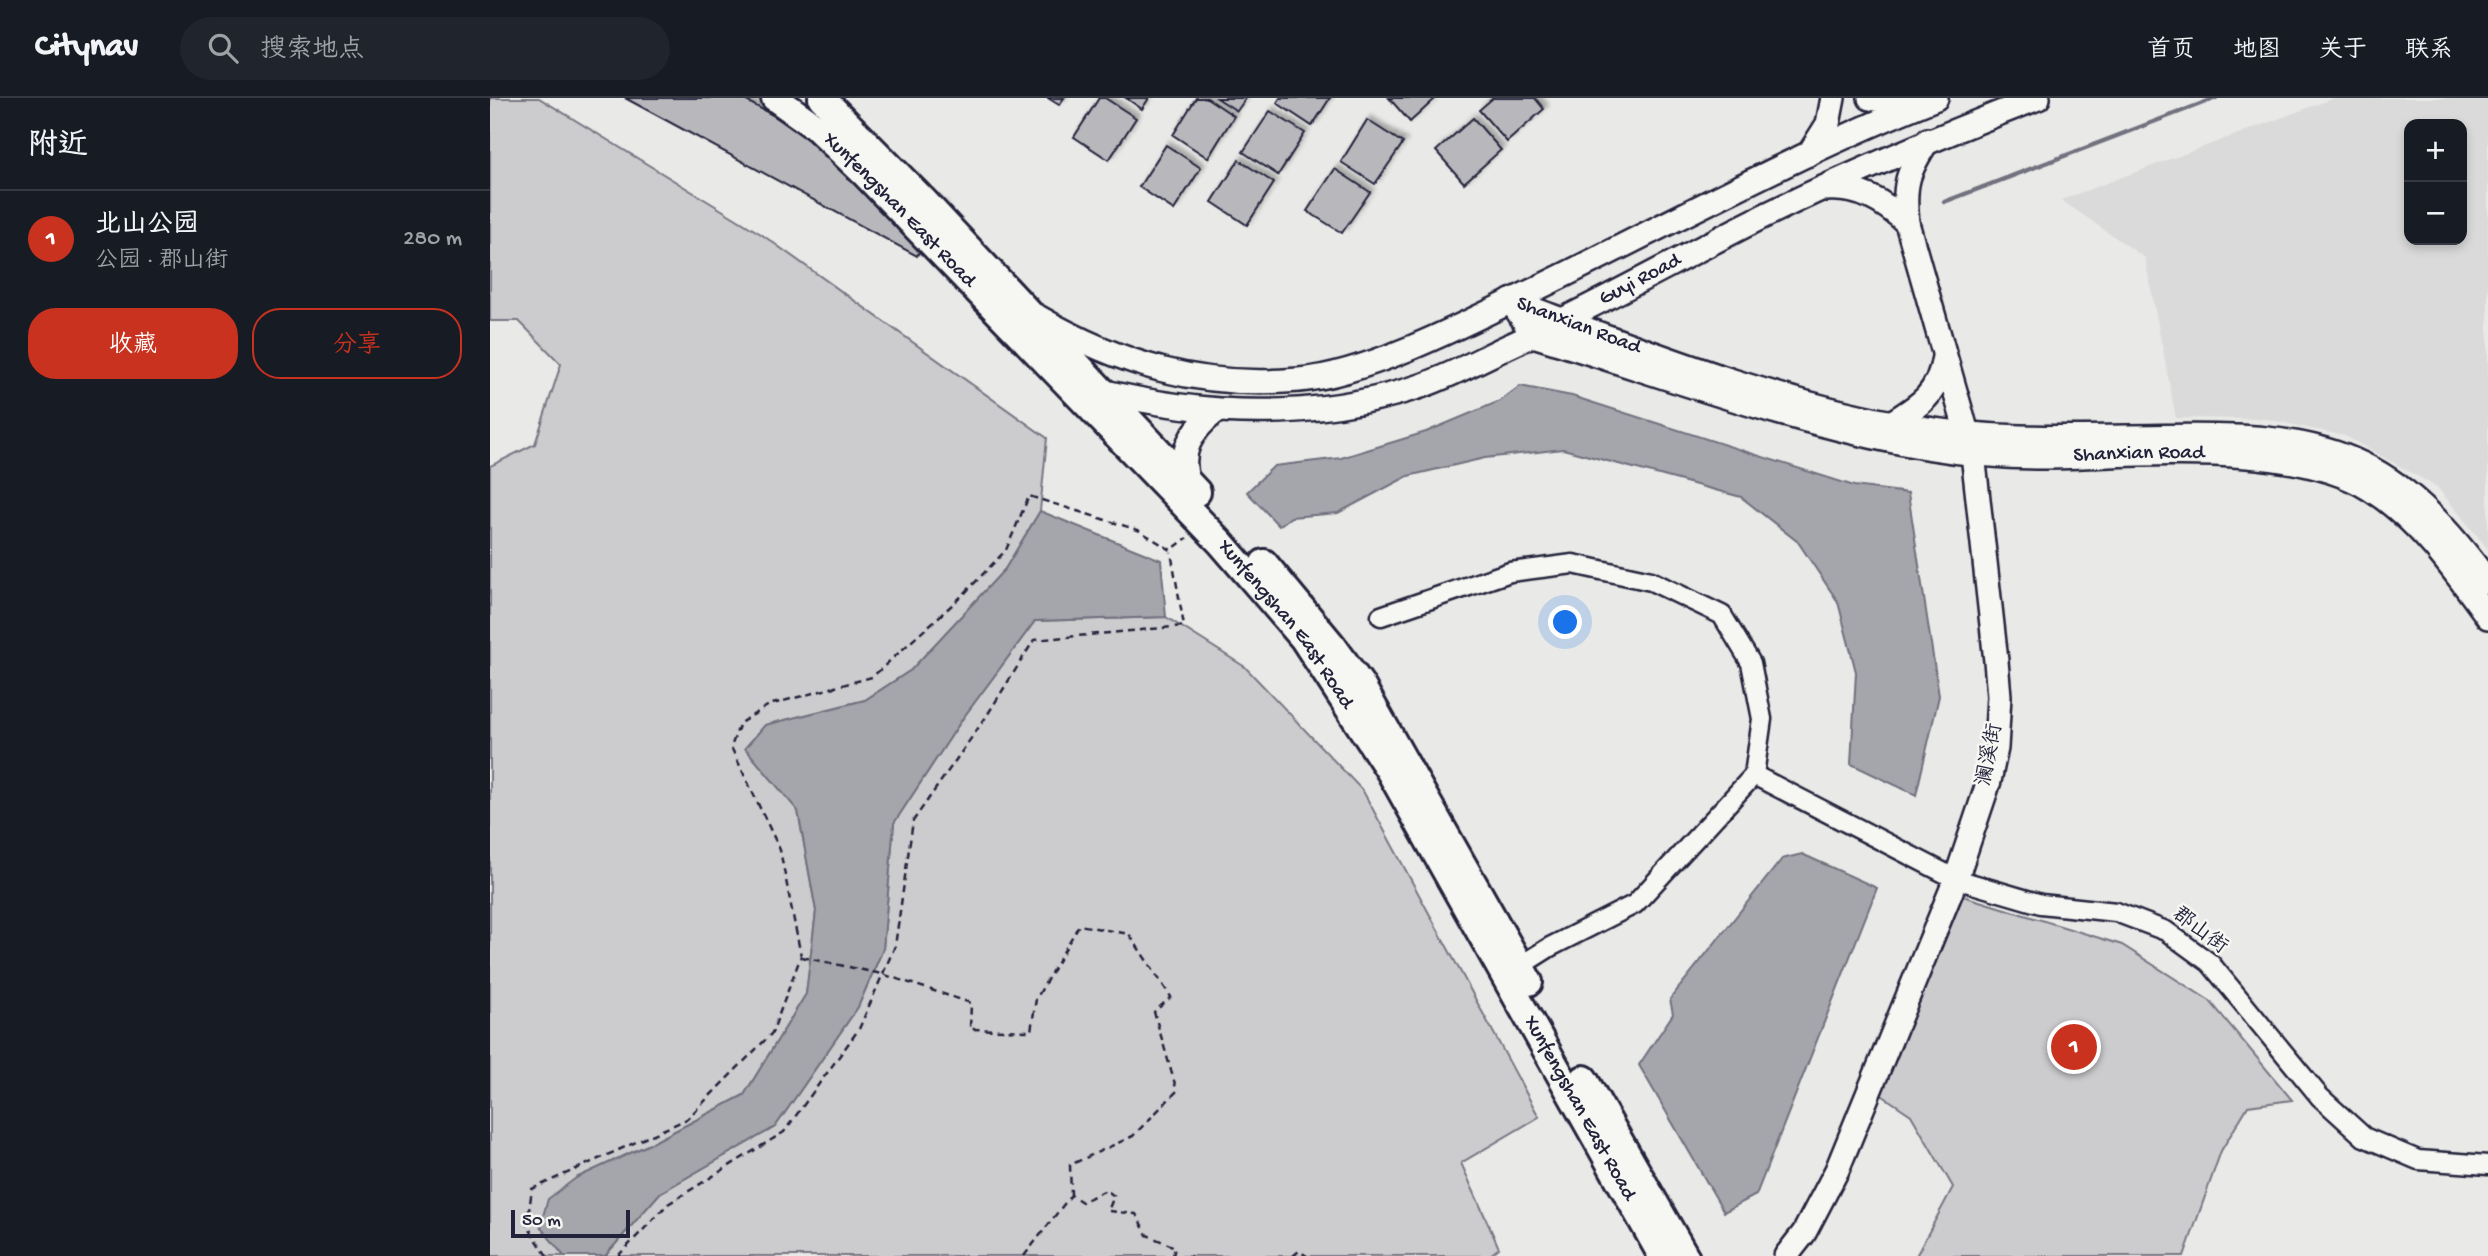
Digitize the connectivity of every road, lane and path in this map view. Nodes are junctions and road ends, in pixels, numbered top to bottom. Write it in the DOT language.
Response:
graph roads {
  1 [pos="775,98"];
  2 [pos="822,98"];
  3 [pos="1833,98"];
  4 [pos="1870,98"];
  5 [pos="2038,98"];
  6 [pos="1925,102"];
  7 [pos="1928,140"];
  8 [pos="1808,155"];
  9 [pos="1818,190"];
  10 [pos="1907,223"];
  11 [pos="1618,292"];
  12 [pos="1511,301"];
  13 [pos="1024,309"];
  14 [pos="1563,320"];
  15 [pos="1533,335"];
  16 [pos="1620,341"];
  17 [pos="1944,354"];
  18 [pos="1157,370"];
  19 [pos="1191,379"];
  20 [pos="1100,403"];
  21 [pos="1188,408"];
  22 [pos="1215,412"];
  23 [pos="1891,423"];
  24 [pos="1971,444"];
  25 [pos="1188,482"];
  26 [pos="1189,536"];
  27 [pos="1171,550"];
  28 [pos="2488,582"];
  29 [pos="1381,616"];
  30 [pos="2488,617"];
  31 [pos="1754,775"];
  32 [pos="1956,879"];
  33 [pos="802,957"];
  34 [pos="1512,971"];
  35 [pos="882,974"];
  36 [pos="2488,1165"];
  37 [pos="1071,1195"];
  38 [pos="547,1256"];
  39 [pos="618,1256"];
  40 [pos="1024,1256"];
  41 [pos="1173,1256"];
  42 [pos="1293,1256"];
  43 [pos="1307,1256"];
  44 [pos="1662,1256"];
  45 [pos="1685,1256"];
  46 [pos="1786,1256"];
  1 -- 20 [label="main road, Xunfengshan East Road"];
  2 -- 13 [label="main road, Xunfengshan East Road"];
  3 -- 8 [label="street"];
  4 -- 6 [label="street"];
  5 -- 7 [label="street, Guyi Road"];
  6 -- 8 [label="street, Guyi Road"];
  7 -- 9 [label="street, Guyi Road"];
  7 -- 10 [label="street, 澜溪街"];
  8 -- 12 [label="street, Guyi Road"];
  9 -- 10 [label="street"];
  9 -- 11 [label="street, Guyi Road"];
  10 -- 17 [label="street, 澜溪街"];
  11 -- 14 [label="street, Guyi Road"];
  11 -- 16 [label="street"];
  12 -- 14 [label="street, Shanxian Road"];
  12 -- 15 [label="street, Shanxian Road"];
  12 -- 19 [label="street, Guyi Road"];
  13 -- 18 [label="street, Guyi Road"];
  13 -- 20 [label="main road, Xunfengshan East Road"];
  14 -- 15 [label="street, Guyi Road"];
  14 -- 16 [label="street, Shanxian Road"];
  15 -- 22 [label="street, Guyi Road"];
  15 -- 24 [label="street, Shanxian Road"];
  16 -- 23 [label="street, Shanxian Road"];
  17 -- 23 [label="street"];
  17 -- 24 [label="street, 澜溪街"];
  18 -- 19 [label="street, Guyi Road"];
  18 -- 20 [label="street"];
  19 -- 21 [label="street"];
  20 -- 21 [label="street, Guyi Road"];
  20 -- 25 [label="main road, Xunfengshan East Road"];
  20 -- 34 [label="main road, Xunfengshan East Road"];
  21 -- 22 [label="street, Guyi Road"];
  22 -- 25 [label="street"];
  23 -- 24 [label="street, Shanxian Road"];
  24 -- 28 [label="street, Shanxian Road"];
  24 -- 30 [label="street, Shanxian Road"];
  24 -- 32 [label="street, 澜溪街"];
  25 -- 34 [label="main road, Xunfengshan East Road"];
  26 -- 27 [label="path"];
  27 -- 33 [label="path"];
  27 -- 35 [label="path"];
  29 -- 31 [label="street"];
  31 -- 32 [label="street, 郡山街"];
  31 -- 34 [label="street"];
  32 -- 36 [label="street, 郡山街"];
  32 -- 46 [label="street, 澜溪街"];
  33 -- 35 [label="path"];
  33 -- 38 [label="path"];
  34 -- 44 [label="main road, Xunfengshan East Road"];
  34 -- 45 [label="main road, Xunfengshan East Road"];
  35 -- 37 [label="path"];
  35 -- 39 [label="path"];
  37 -- 40 [label="path"];
  37 -- 41 [label="path"];
  42 -- 43 [label="path"];
}
